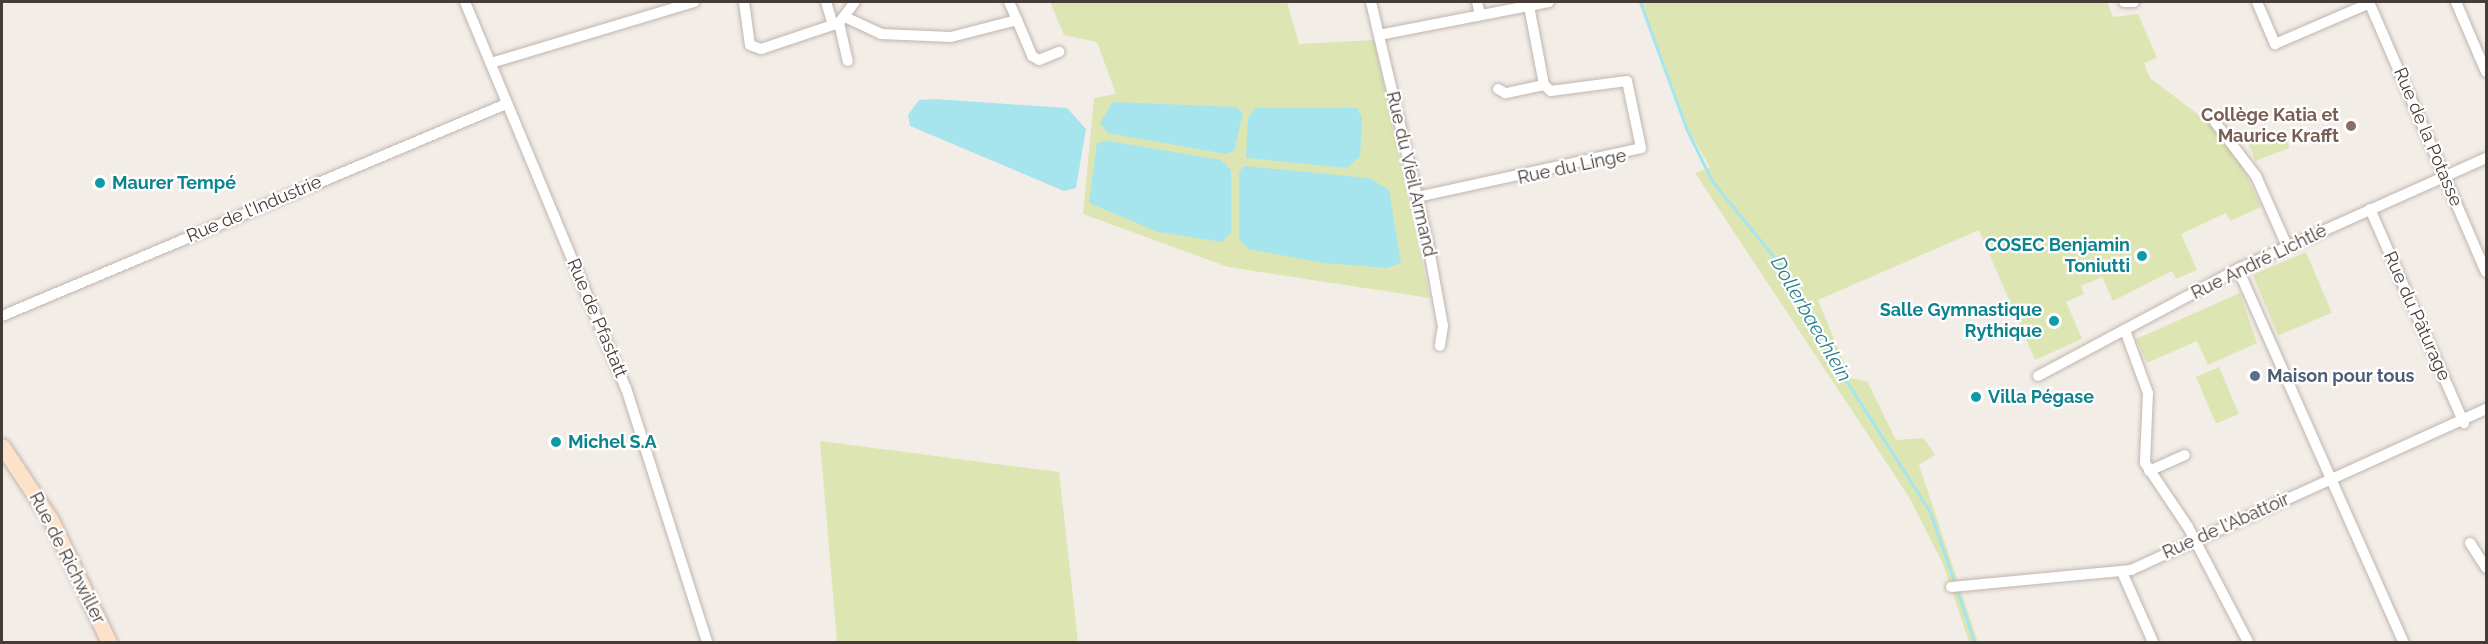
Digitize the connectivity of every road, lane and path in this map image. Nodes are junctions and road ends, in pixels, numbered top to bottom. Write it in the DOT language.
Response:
graph roads {
  1 [pos="465,2"];
  2 [pos="694,2"];
  3 [pos="744,2"];
  4 [pos="826,2"];
  5 [pos="855,2"];
  6 [pos="1009,2"];
  7 [pos="1371,2"];
  8 [pos="1477,2"];
  9 [pos="1549,2"];
  10 [pos="2257,2"];
  11 [pos="2369,2"];
  12 [pos="2456,2"];
  13 [pos="1529,6"];
  14 [pos="1480,15"];
  15 [pos="1017,20"];
  16 [pos="839,22"];
  17 [pos="1379,35"];
  18 [pos="1059,52"];
  19 [pos="848,61"];
  20 [pos="491,63"];
  21 [pos="2487,72"];
  22 [pos="1544,85"];
  23 [pos="1498,89"];
  24 [pos="506,104"];
  25 [pos="2215,122"];
  26 [pos="2487,158"];
  27 [pos="2445,176"];
  28 [pos="1417,197"];
  29 [pos="2370,210"];
  30 [pos="2287,246"];
  31 [pos="2238,269"];
  32 [pos="2487,272"];
  33 [pos="2,316"];
  34 [pos="2126,333"];
  35 [pos="1440,346"];
  36 [pos="2038,376"];
  37 [pos="2487,409"];
  38 [pos="2464,423"];
  39 [pos="2,446"];
  40 [pos="2185,455"];
  41 [pos="2149,471"];
  42 [pos="2332,479"];
  43 [pos="2194,538"];
  44 [pos="2470,543"];
  45 [pos="2487,568"];
  46 [pos="2122,572"];
  47 [pos="1951,587"];
  48 [pos="109,642"];
  49 [pos="707,642"];
  50 [pos="2153,642"];
  51 [pos="2248,642"];
  52 [pos="2403,642"];
  1 -- 20 [label="street, Rue de Pfastatt"];
  2 -- 20 [label="street"];
  3 -- 16 [label="street"];
  4 -- 16 [label="street"];
  5 -- 16 [label="street"];
  6 -- 15 [label="street"];
  7 -- 17 [label="street, Rue du Vieil Armand"];
  8 -- 14 [label="street"];
  9 -- 13 [label="street"];
  10 -- 11 [label="street"];
  11 -- 27 [label="street, Rue de la Potasse"];
  12 -- 21 [label="street"];
  13 -- 14 [label="street"];
  13 -- 22 [label="street"];
  14 -- 17 [label="street"];
  15 -- 16 [label="street"];
  15 -- 18 [label="street"];
  16 -- 19 [label="street"];
  17 -- 28 [label="street, Rue du Vieil Armand"];
  20 -- 24 [label="street, Rue de Pfastatt"];
  22 -- 23 [label="street, Rue du Linge"];
  22 -- 28 [label="street, Rue du Linge"];
  24 -- 33 [label="street, Rue de l'Industrie"];
  24 -- 49 [label="street, Rue de Pfastatt"];
  25 -- 30 [label="street"];
  26 -- 27 [label="street, Rue André Lichtlé"];
  27 -- 29 [label="street, Rue André Lichtlé"];
  27 -- 32 [label="street, Rue de la Potasse"];
  28 -- 35 [label="street, Rue du Vieil Armand"];
  29 -- 30 [label="street, Rue André Lichtlé"];
  29 -- 38 [label="street, Rue du Pâturage"];
  30 -- 31 [label="street, Rue André Lichtlé"];
  31 -- 34 [label="street, Rue André Lichtlé"];
  31 -- 42 [label="street"];
  34 -- 36 [label="street, Rue André Lichtlé"];
  34 -- 41 [label="street"];
  37 -- 38 [label="street, Rue de l'Abattoir"];
  38 -- 42 [label="street, Rue de l'Abattoir"];
  39 -- 48 [label="main road, Rue de Richwiller"];
  40 -- 41 [label="street"];
  41 -- 43 [label="street"];
  42 -- 43 [label="street, Rue de l'Abattoir"];
  42 -- 52 [label="street"];
  43 -- 46 [label="street, Rue de l'Abattoir"];
  43 -- 51 [label="street"];
  44 -- 45 [label="street"];
  46 -- 47 [label="street, Rue de l'Abattoir"];
  46 -- 50 [label="street"];
}
